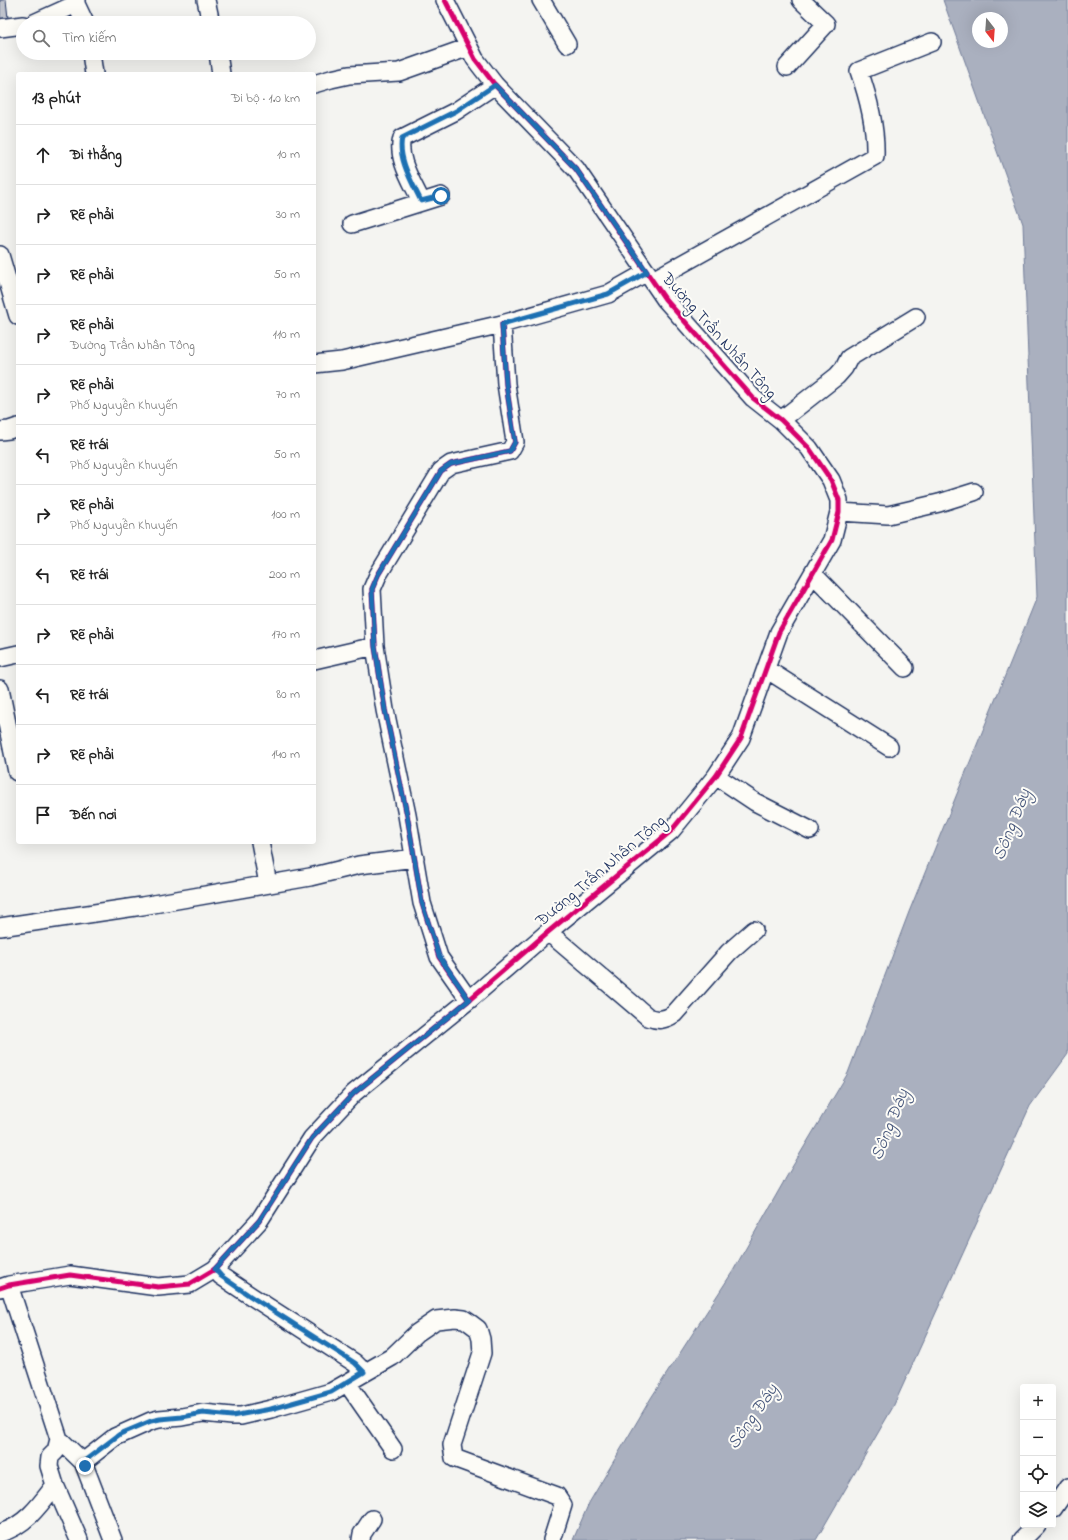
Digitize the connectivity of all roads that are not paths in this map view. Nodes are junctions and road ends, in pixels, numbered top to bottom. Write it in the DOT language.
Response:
graph roads {
  1 [pos="206,0"];
  2 [pos="445,0"];
  3 [pos="541,0"];
  4 [pos="801,0"];
  5 [pos="76,2"];
  6 [pos="48,16"];
  7 [pos="81,16"];
  8 [pos="209,16"];
  9 [pos="16,26"];
  10 [pos="0,28"];
  11 [pos="932,42"];
  12 [pos="567,44"];
  13 [pos="469,47"];
  14 [pos="91,60"];
  15 [pos="219,60"];
  16 [pos="787,67"];
  17 [pos="94,72"];
  18 [pos="221,72"];
  19 [pos="316,83"];
  20 [pos="495,85"];
  21 [pos="441,196"];
  22 [pos="421,201"];
  23 [pos="352,224"];
  24 [pos="0,255"];
  25 [pos="650,276"];
  26 [pos="16,309"];
  27 [pos="916,317"];
  28 [pos="502,324"];
  29 [pos="316,364"];
  30 [pos="781,420"];
  31 [pos="16,428"];
  32 [pos="0,431"];
  33 [pos="974,492"];
  34 [pos="839,512"];
  35 [pos="813,574"];
  36 [pos="375,646"];
  37 [pos="16,654"];
  38 [pos="0,658"];
  39 [pos="316,660"];
  40 [pos="905,668"];
  41 [pos="766,669"];
  42 [pos="0,689"];
  43 [pos="889,747"];
  44 [pos="16,767"];
  45 [pos="716,776"];
  46 [pos="810,830"];
  47 [pos="260,844"];
  48 [pos="414,858"];
  49 [pos="268,884"];
  50 [pos="0,927"];
  51 [pos="754,930"];
  52 [pos="548,932"];
  53 [pos="469,1000"];
  54 [pos="215,1269"];
  55 [pos="5,1287"];
  56 [pos="364,1372"];
  57 [pos="348,1383"];
  58 [pos="59,1440"];
  59 [pos="393,1449"];
  60 [pos="83,1462"];
  61 [pos="55,1485"];
  62 [pos="1068,1487"];
  63 [pos="1056,1505"];
  64 [pos="372,1519"];
  65 [pos="1034,1528"];
  66 [pos="0,1533"];
  67 [pos="79,1540"];
  68 [pos="113,1540"];
  69 [pos="362,1540"];
  70 [pos="552,1540"];
  71 [pos="1022,1540"];
  1 -- 8 [label="street"];
  2 -- 13 [label="street, Đường Trần Nhân Tông"];
  3 -- 12 [label="street"];
  4 -- 16 [label="street"];
  5 -- 6 [label="street"];
  5 -- 7 [label="street"];
  9 -- 10 [label="street"];
  11 -- 25 [label="street"];
  13 -- 19 [label="street"];
  13 -- 20 [label="street, Đường Trần Nhân Tông"];
  14 -- 17 [label="street"];
  15 -- 18 [label="street"];
  20 -- 22 [label="street"];
  20 -- 25 [label="street, Đường Trần Nhân Tông"];
  21 -- 22 [label="street"];
  22 -- 23 [label="street"];
  24 -- 26 [label="street"];
  25 -- 28 [label="street"];
  25 -- 30 [label="street, Đường Trần Nhân Tông"];
  27 -- 30 [label="street"];
  28 -- 29 [label="street"];
  28 -- 36 [label="street"];
  30 -- 34 [label="street, Đường Trần Nhân Tông"];
  31 -- 32 [label="street"];
  33 -- 34 [label="street"];
  34 -- 35 [label="street, Đường Trần Nhân Tông"];
  35 -- 40 [label="street"];
  35 -- 41 [label="street, Đường Trần Nhân Tông"];
  36 -- 39 [label="street"];
  36 -- 48 [label="street"];
  37 -- 38 [label="street"];
  41 -- 43 [label="street"];
  41 -- 45 [label="street, Đường Trần Nhân Tông"];
  42 -- 44 [label="street"];
  45 -- 46 [label="street"];
  45 -- 52 [label="street, Đường Trần Nhân Tông"];
  47 -- 49 [label="street"];
  48 -- 49 [label="street"];
  48 -- 53 [label="street"];
  49 -- 50 [label="street"];
  51 -- 52 [label="street"];
  52 -- 53 [label="street, Đường Trần Nhân Tông"];
  53 -- 54 [label="street, Đường Trần Nhân Tông"];
  54 -- 55 [label="street, Đường Trần Nhân Tông"];
  54 -- 56 [label="street"];
  55 -- 58 [label="street"];
  56 -- 57 [label="street"];
  56 -- 70 [label="street"];
  57 -- 59 [label="street"];
  57 -- 60 [label="street"];
  58 -- 60 [label="street"];
  58 -- 61 [label="street"];
  60 -- 68 [label="street"];
  61 -- 66 [label="street"];
  61 -- 67 [label="street"];
  62 -- 63 [label="street"];
  64 -- 69 [label="street"];
  65 -- 71 [label="street"];
}
